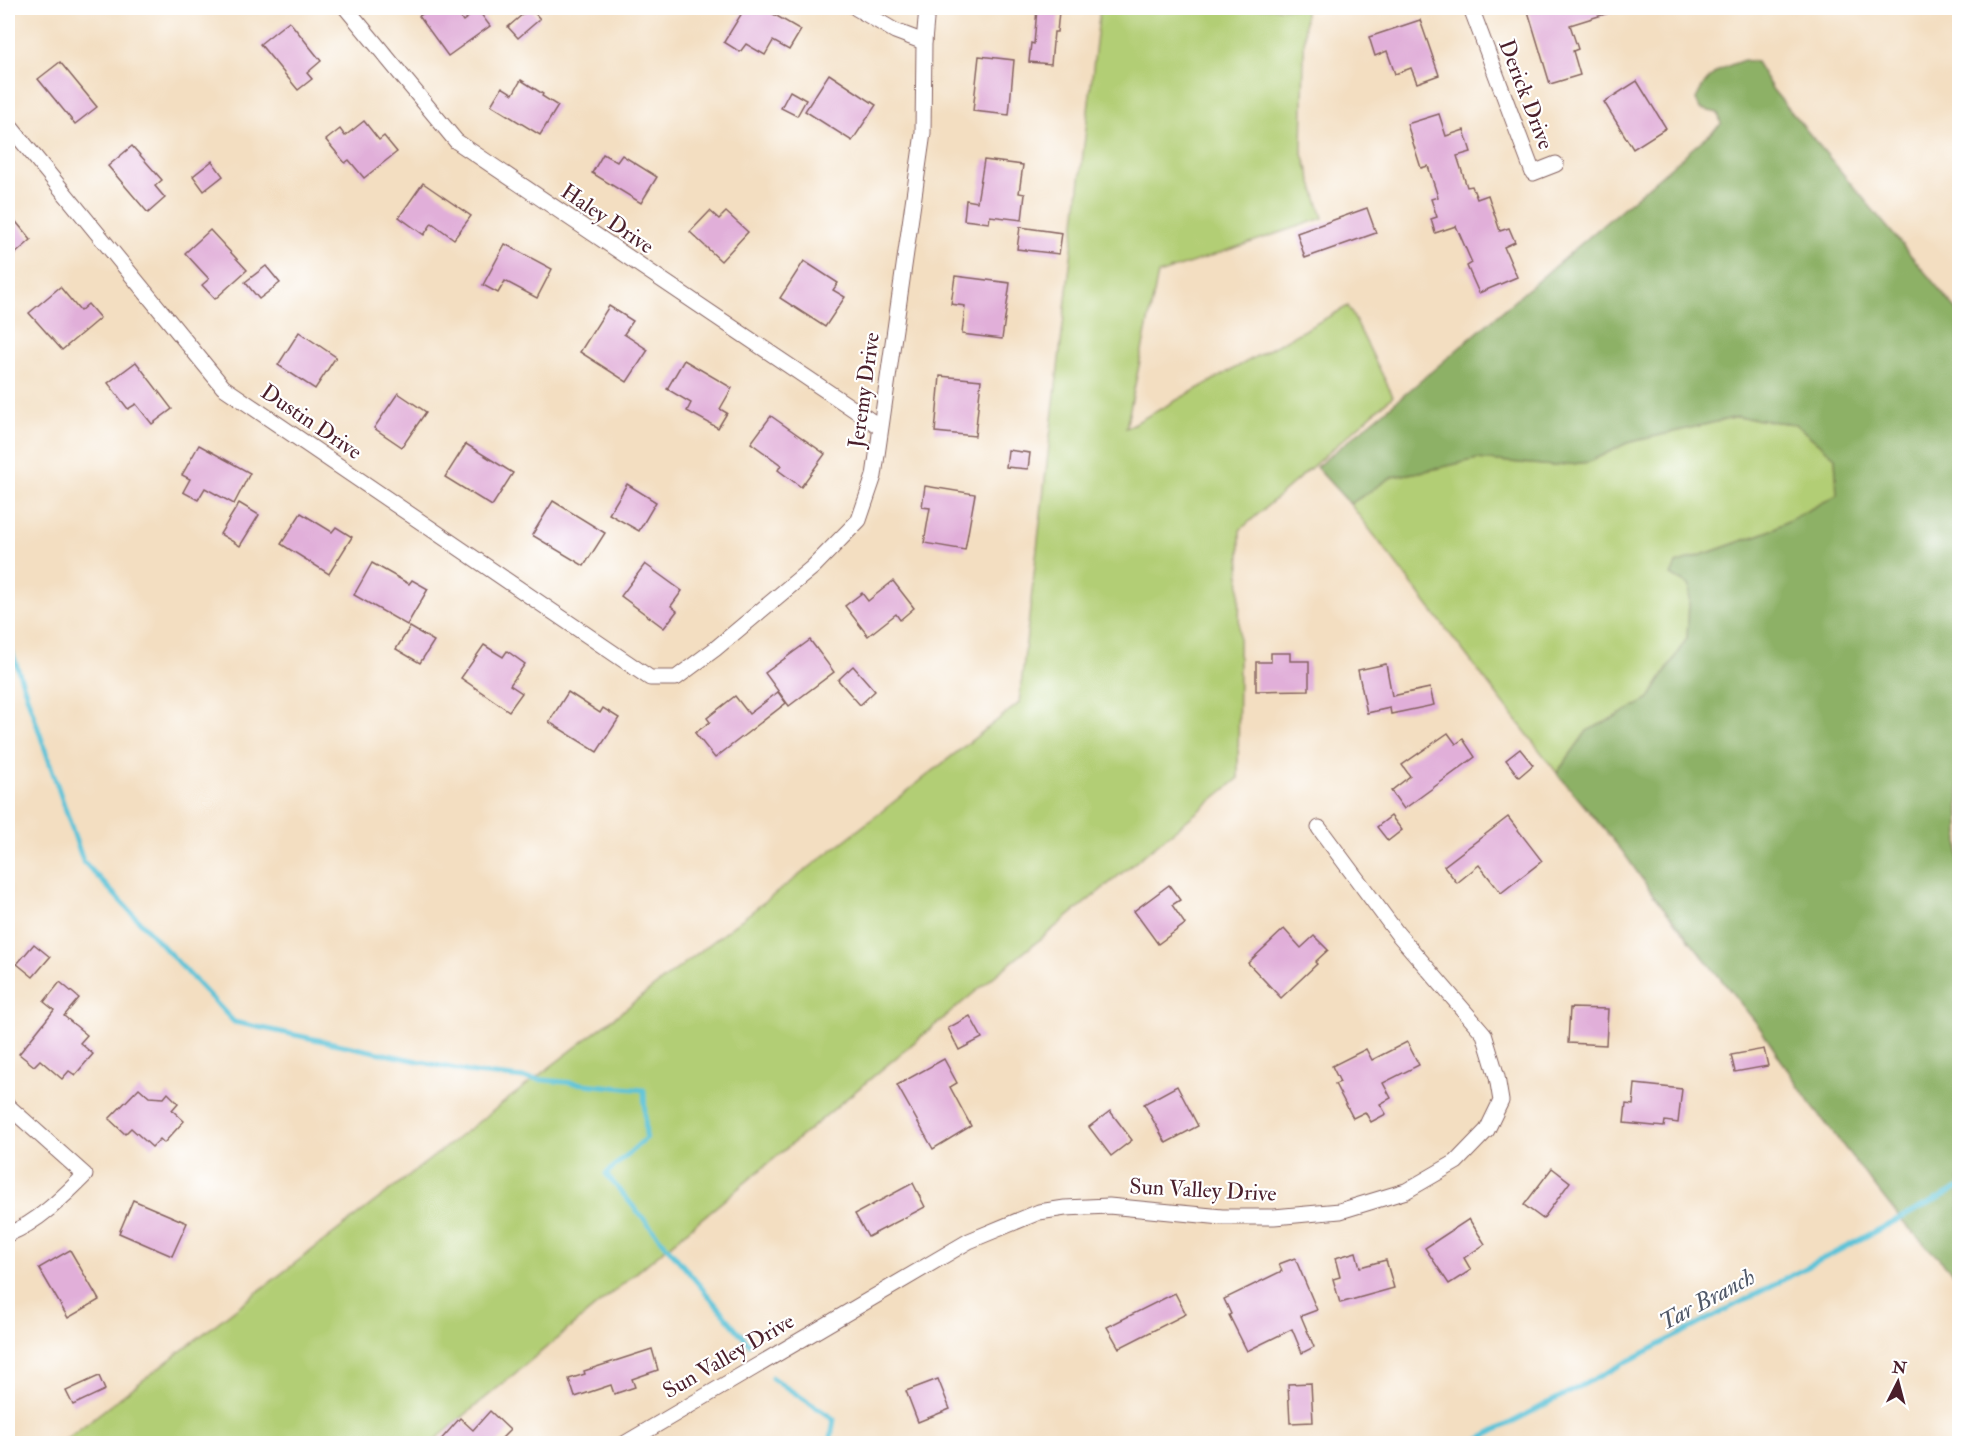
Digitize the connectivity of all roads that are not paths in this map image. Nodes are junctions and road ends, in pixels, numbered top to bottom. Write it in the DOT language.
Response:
graph roads {
  1 [pos="346,8"];
  2 [pos="856,8"];
  3 [pos="927,8"];
  4 [pos="1471,8"];
  5 [pos="924,42"];
  6 [pos="8,124"];
  7 [pos="1556,164"];
  8 [pos="880,427"];
  9 [pos="659,679"];
  10 [pos="1319,828"];
  11 [pos="8,1106"];
  12 [pos="8,1234"];
  13 [pos="624,1443"];
  1 -- 8 [label="street, Haley Drive"];
  2 -- 5 [label="street"];
  3 -- 5 [label="street, Jeremy Drive"];
  4 -- 7 [label="street, Derick Drive"];
  5 -- 8 [label="street, Jeremy Drive"];
  6 -- 9 [label="street, Dustin Drive"];
  8 -- 9 [label="street, Jeremy Drive"];
  10 -- 13 [label="street, Sun Valley Drive"];
  11 -- 12 [label="street"];
}
